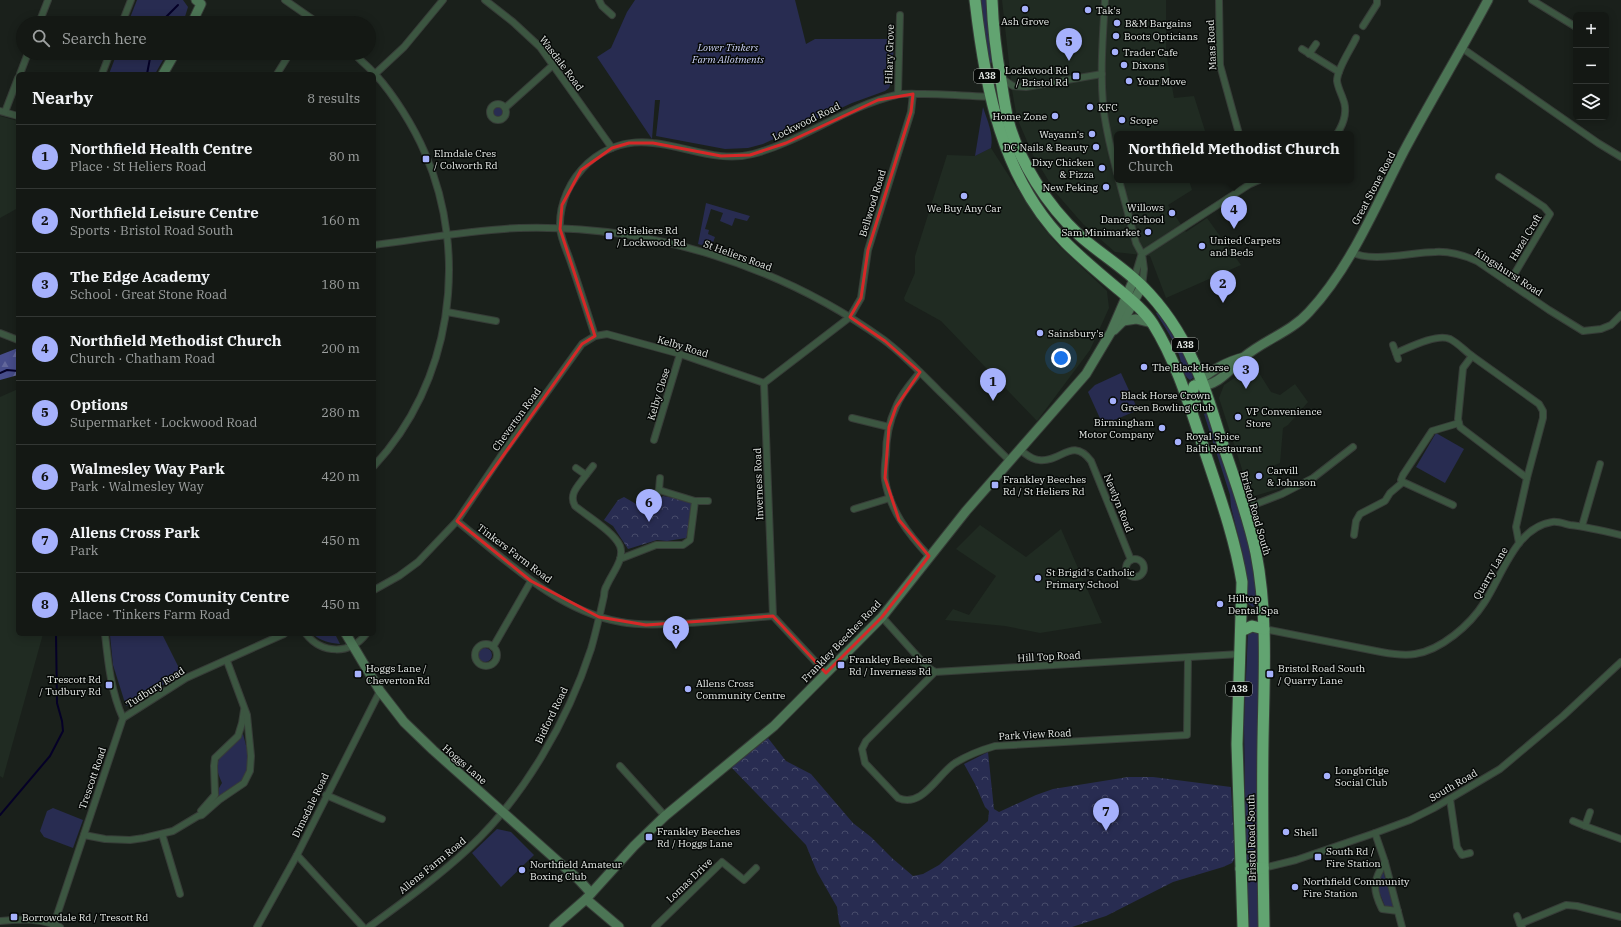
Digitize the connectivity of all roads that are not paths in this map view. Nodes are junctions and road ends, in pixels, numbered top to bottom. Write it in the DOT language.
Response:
graph roads {
  1 [pos="48,0"];
  2 [pos="131,0"];
  3 [pos="285,0"];
  4 [pos="443,0"];
  5 [pos="485,0"];
  6 [pos="599,0"];
  7 [pos="975,0"];
  8 [pos="992,0"];
  9 [pos="1105,0"];
  10 [pos="1219,0"];
  11 [pos="1377,0"];
  12 [pos="1488,0"];
  13 [pos="1532,0"];
  14 [pos="201,1"];
  15 [pos="612,15"];
  16 [pos="900,15"];
  17 [pos="42,16"];
  18 [pos="125,16"];
  19 [pos="195,16"];
  20 [pos="304,16"];
  21 [pos="1573,25"];
  22 [pos="1363,26"];
  23 [pos="1356,38"];
  24 [pos="1316,44"];
  25 [pos="1462,48"];
  26 [pos="1302,49"];
  27 [pos="1309,54"];
  28 [pos="25,60"];
  29 [pos="107,60"];
  30 [pos="171,60"];
  31 [pos="286,60"];
  32 [pos="361,60"];
  33 [pos="553,65"];
  34 [pos="21,72"];
  35 [pos="103,72"];
  36 [pos="164,72"];
  37 [pos="278,72"];
  38 [pos="373,72"];
  39 [pos="1339,72"];
  40 [pos="376,73"];
  41 [pos="1102,74"];
  42 [pos="376,75"];
  43 [pos="1001,78"];
  44 [pos="16,82"];
  45 [pos="898,94"];
  46 [pos="913,94"];
  47 [pos="991,98"];
  48 [pos="505,108"];
  49 [pos="2,112"];
  50 [pos="16,116"];
  51 [pos="1238,131"];
  52 [pos="1338,131"];
  53 [pos="612,148"];
  54 [pos="1012,153"];
  55 [pos="1621,158"];
  56 [pos="1114,160"];
  57 [pos="1499,176"];
  58 [pos="1120,183"];
  59 [pos="1249,183"];
  60 [pos="560,229"];
  61 [pos="448,236"];
  62 [pos="376,245"];
  63 [pos="1352,252"];
  64 [pos="1142,254"];
  65 [pos="1138,283"];
  66 [pos="1509,283"];
  67 [pos="1130,299"];
  68 [pos="447,312"];
  69 [pos="1621,315"];
  70 [pos="850,317"];
  71 [pos="496,321"];
  72 [pos="1122,321"];
  73 [pos="1152,323"];
  74 [pos="1111,332"];
  75 [pos="0,333"];
  76 [pos="595,336"];
  77 [pos="16,339"];
  78 [pos="1393,345"];
  79 [pos="680,354"];
  80 [pos="1472,356"];
  81 [pos="920,372"];
  82 [pos="764,383"];
  83 [pos="1196,385"];
  84 [pos="852,418"];
  85 [pos="1459,422"];
  86 [pos="889,427"];
  87 [pos="654,440"];
  88 [pos="1354,447"];
  89 [pos="1020,450"];
  90 [pos="1010,461"];
  91 [pos="376,464"];
  92 [pos="1600,464"];
  93 [pos="593,466"];
  94 [pos="576,468"];
  95 [pos="586,475"];
  96 [pos="660,478"];
  97 [pos="1527,478"];
  98 [pos="1403,482"];
  99 [pos="659,490"];
  100 [pos="890,498"];
  101 [pos="653,499"];
  102 [pos="695,501"];
  103 [pos="708,501"];
  104 [pos="1453,505"];
  105 [pos="854,509"];
  106 [pos="1243,509"];
  107 [pos="457,521"];
  108 [pos="1582,526"];
  109 [pos="1354,535"];
  110 [pos="1621,535"];
  111 [pos="1519,543"];
  112 [pos="929,556"];
  113 [pos="620,559"];
  114 [pos="1131,560"];
  115 [pos="531,581"];
  116 [pos="376,589"];
  117 [pos="1262,608"];
  118 [pos="1242,610"];
  119 [pos="774,616"];
  120 [pos="599,617"];
  121 [pos="882,617"];
  122 [pos="1264,629"];
  123 [pos="1241,631"];
  124 [pos="105,636"];
  125 [pos="280,636"];
  126 [pos="308,636"];
  127 [pos="347,636"];
  128 [pos="364,636"];
  129 [pos="353,646"];
  130 [pos="493,647"];
  131 [pos="1240,654"];
  132 [pos="1188,658"];
  133 [pos="227,661"];
  134 [pos="1621,662"];
  135 [pos="935,672"];
  136 [pos="826,674"];
  137 [pos="380,691"];
  138 [pos="244,706"];
  139 [pos="123,718"];
  140 [pos="620,766"];
  141 [pos="326,795"];
  142 [pos="1450,798"];
  143 [pos="502,812"];
  144 [pos="1590,812"];
  145 [pos="198,816"];
  146 [pos="665,816"];
  147 [pos="382,819"];
  148 [pos="1573,822"];
  149 [pos="1585,826"];
  150 [pos="1375,833"];
  151 [pos="162,834"];
  152 [pos="84,835"];
  153 [pos="1621,839"];
  154 [pos="1470,853"];
  155 [pos="297,855"];
  156 [pos="1385,862"];
  157 [pos="756,868"];
  158 [pos="1263,868"];
  159 [pos="1242,869"];
  160 [pos="180,894"];
  161 [pos="588,896"];
  162 [pos="1398,911"];
  163 [pos="1517,916"];
  164 [pos="1621,917"];
  165 [pos="0,921"];
  166 [pos="1521,925"];
  167 [pos="55,926"];
  168 [pos="257,927"];
  169 [pos="363,927"];
  170 [pos="369,927"];
  171 [pos="554,927"];
  172 [pos="619,927"];
  173 [pos="655,927"];
  174 [pos="1244,927"];
  175 [pos="1264,927"];
  176 [pos="1402,927"];
  1 -- 17 [label="street"];
  2 -- 18 [label="street"];
  3 -- 20 [label="street"];
  4 -- 40 [label="street"];
  5 -- 33 [label="street, Wasdale Road"];
  6 -- 15 [label="street"];
  7 -- 47 [label="highway, A38"];
  8 -- 43 [label="highway, A38"];
  9 -- 41 [label="street"];
  10 -- 51 [label="street, Maas Road"];
  11 -- 22 [label="street"];
  12 -- 25 [label="street, Great Stone Road"];
  13 -- 21 [label="street"];
  14 -- 19 [label="street"];
  16 -- 45 [label="street, Hilary Grove"];
  23 -- 39 [label="street"];
  24 -- 27 [label="street"];
  25 -- 55 [label="street"];
  25 -- 63 [label="street, Great Stone Road"];
  26 -- 27 [label="street"];
  27 -- 39 [label="street"];
  28 -- 34 [label="street"];
  29 -- 35 [label="street"];
  30 -- 36 [label="street"];
  31 -- 37 [label="street"];
  32 -- 38 [label="street"];
  33 -- 48 [label="street"];
  33 -- 53 [label="street, Wasdale Road"];
  39 -- 52 [label="street"];
  41 -- 43 [label="street"];
  41 -- 56 [label="street"];
  42 -- 61 [label="street"];
  43 -- 54 [label="highway, A38"];
  44 -- 49 [label="street"];
  45 -- 46 [label="street, Lockwood Road"];
  45 -- 53 [label="street, Lockwood Road"];
  46 -- 47 [label="street, Lockwood Road"];
  46 -- 70 [label="street, Bellwood Road"];
  47 -- 54 [label="highway, A38"];
  49 -- 50 [label="street"];
  53 -- 60 [label="street, Lockwood Road"];
  54 -- 65 [label="highway, A38"];
  54 -- 67 [label="highway, A38"];
  57 -- 66 [label="street, Hazel Croft"];
  58 -- 64 [label="street"];
  59 -- 64 [label="street"];
  60 -- 61 [label="street, St Heliers Road"];
  60 -- 70 [label="street, St Heliers Road"];
  60 -- 76 [label="street"];
  61 -- 62 [label="street, St Heliers Road"];
  61 -- 68 [label="street"];
  63 -- 66 [label="street, Kingshurst Road"];
  63 -- 83 [label="street, Great Stone Road"];
  64 -- 65 [label="street"];
  64 -- 65 [label="street"];
  65 -- 67 [label="street, Frankley Beeches Road"];
  65 -- 83 [label="highway, Bristol Road South / A38"];
  66 -- 69 [label="street, Kingshurst Road"];
  67 -- 72 [label="street, Frankley Beeches Road"];
  67 -- 73 [label="highway, A38"];
  67 -- 74 [label="street, Frankley Beeches Road"];
  68 -- 71 [label="street"];
  68 -- 91 [label="street"];
  70 -- 81 [label="street, St Heliers Road"];
  70 -- 82 [label="street"];
  72 -- 73 [label="street"];
  72 -- 74 [label="street, Frankley Beeches Road"];
  73 -- 83 [label="highway, Bristol Road South / A38"];
  74 -- 89 [label="street, Frankley Beeches Road"];
  75 -- 77 [label="street"];
  76 -- 79 [label="street, Kelby Road"];
  76 -- 107 [label="street, Cheverton Road"];
  78 -- 80 [label="street"];
  79 -- 82 [label="street, Kelby Road"];
  79 -- 87 [label="street, Kelby Close"];
  80 -- 85 [label="street"];
  80 -- 97 [label="street"];
  81 -- 86 [label="street"];
  81 -- 90 [label="street, St Heliers Road"];
  82 -- 119 [label="street, Inverness Road"];
  83 -- 106 [label="highway, Bristol Road South / A38"];
  83 -- 118 [label="highway, Bristol Road South / A38"];
  84 -- 86 [label="street"];
  85 -- 97 [label="street"];
  85 -- 98 [label="street"];
  86 -- 100 [label="street"];
  88 -- 106 [label="street"];
  89 -- 90 [label="street, Frankley Beeches Road"];
  89 -- 114 [label="street, Newlyn Road"];
  90 -- 112 [label="street, Frankley Beeches Road"];
  92 -- 108 [label="street"];
  93 -- 95 [label="street"];
  94 -- 95 [label="street"];
  95 -- 113 [label="street"];
  96 -- 99 [label="street"];
  97 -- 111 [label="street"];
  98 -- 104 [label="street"];
  98 -- 109 [label="street"];
  99 -- 101 [label="street"];
  99 -- 102 [label="street"];
  100 -- 105 [label="street"];
  100 -- 112 [label="street"];
  102 -- 103 [label="street"];
  102 -- 113 [label="street"];
  106 -- 117 [label="highway, Bristol Road South / A38"];
  107 -- 115 [label="street, Tinkers Farm Road"];
  107 -- 116 [label="street, Cheverton Road"];
  108 -- 110 [label="street, Quarry Lane"];
  108 -- 111 [label="street, Quarry Lane"];
  111 -- 122 [label="street, Quarry Lane"];
  112 -- 121 [label="street, Frankley Beeches Road"];
  113 -- 120 [label="street, Bidford Road"];
  115 -- 120 [label="street, Tinkers Farm Road"];
  115 -- 130 [label="street"];
  117 -- 118 [label="highway"];
  117 -- 122 [label="highway, Bristol Road South / A38"];
  118 -- 123 [label="highway, Bristol Road South / A38"];
  119 -- 120 [label="street, Tinkers Farm Road"];
  119 -- 136 [label="street"];
  120 -- 143 [label="street, Bidford Road"];
  121 -- 135 [label="street"];
  121 -- 136 [label="street, Frankley Beeches Road"];
  122 -- 123 [label="highway"];
  122 -- 158 [label="highway, Bristol Road South / A38"];
  123 -- 131 [label="highway, Bristol Road South / A38"];
  124 -- 139 [label="street"];
  125 -- 133 [label="street, Tudbury Road"];
  126 -- 129 [label="street"];
  127 -- 129 [label="street, Hoggs Lane"];
  128 -- 129 [label="street"];
  129 -- 137 [label="street, Hoggs Lane"];
  131 -- 132 [label="street, Hill Top Road"];
  131 -- 159 [label="highway, Bristol Road South / A38"];
  132 -- 135 [label="street, Hill Top Road"];
  132 -- 135 [label="street, Park View Road"];
  133 -- 138 [label="street"];
  133 -- 139 [label="street, Tudbury Road"];
  134 -- 142 [label="street, South Road"];
  136 -- 146 [label="street, Frankley Beeches Road"];
  137 -- 141 [label="street, Dimsdale Road"];
  137 -- 143 [label="street, Hoggs Lane"];
  138 -- 145 [label="street"];
  138 -- 145 [label="street"];
  139 -- 152 [label="street, Trescott Road"];
  140 -- 146 [label="street"];
  141 -- 147 [label="street"];
  141 -- 155 [label="street, Dimsdale Road"];
  142 -- 150 [label="street, South Road"];
  142 -- 154 [label="street"];
  143 -- 161 [label="street, Hoggs Lane"];
  143 -- 170 [label="street, Allens Farm Road"];
  144 -- 149 [label="street"];
  145 -- 151 [label="street"];
  146 -- 161 [label="street, Frankley Beeches Road"];
  148 -- 149 [label="street"];
  149 -- 153 [label="street"];
  150 -- 156 [label="street"];
  150 -- 158 [label="street, South Road"];
  151 -- 152 [label="street"];
  151 -- 160 [label="street"];
  152 -- 167 [label="street, Trescott Road"];
  155 -- 168 [label="street, Dimsdale Road"];
  155 -- 169 [label="street"];
  156 -- 162 [label="street"];
  156 -- 162 [label="street"];
  157 -- 173 [label="street, Lomas Drive"];
  158 -- 159 [label="highway"];
  158 -- 175 [label="highway, Bristol Road South / A38"];
  159 -- 174 [label="highway, Bristol Road South / A38"];
  161 -- 171 [label="street, Frankley Beeches Road"];
  161 -- 172 [label="street, Hoggs Lane"];
  162 -- 176 [label="street"];
  163 -- 166 [label="street"];
  164 -- 166 [label="street"];
  165 -- 167 [label="street"];
}
